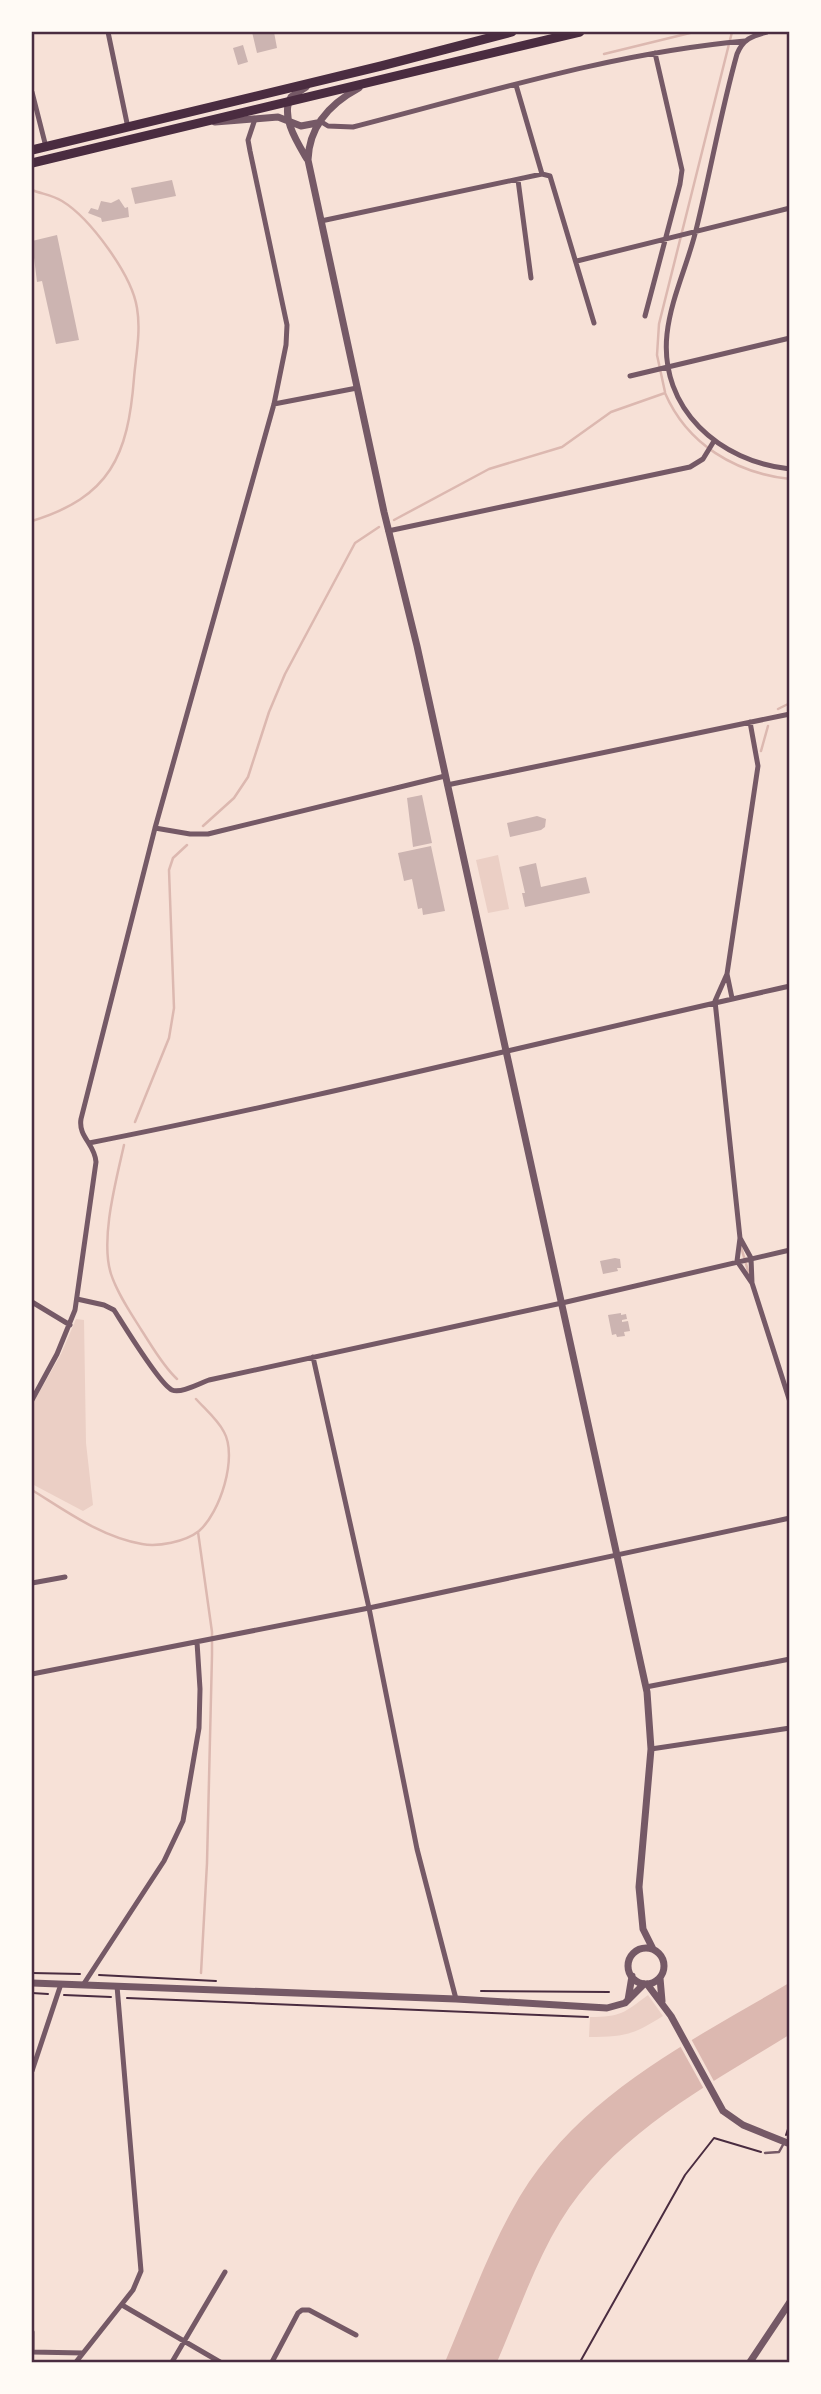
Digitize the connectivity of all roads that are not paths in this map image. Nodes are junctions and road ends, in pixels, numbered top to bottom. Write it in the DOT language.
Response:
graph roads {
  1 [pos="108,32"];
  2 [pos="512,32"];
  3 [pos="580,32"];
  4 [pos="767,32"];
  5 [pos="745,41"];
  6 [pos="654,53"];
  7 [pos="318,81"];
  8 [pos="369,83"];
  9 [pos="516,85"];
  10 [pos="32,92"];
  11 [pos="288,102"];
  12 [pos="255,118"];
  13 [pos="289,121"];
  14 [pos="319,122"];
  15 [pos="194,125"];
  16 [pos="128,128"];
  17 [pos="46,147"];
  18 [pos="32,150"];
  19 [pos="307,160"];
  20 [pos="32,163"];
  21 [pos="542,174"];
  22 [pos="518,180"];
  23 [pos="789,208"];
  24 [pos="321,221"];
  25 [pos="697,230"];
  26 [pos="665,238"];
  27 [pos="577,261"];
  28 [pos="531,278"];
  29 [pos="645,316"];
  30 [pos="594,323"];
  31 [pos="789,338"];
  32 [pos="665,368"];
  33 [pos="631,376"];
  34 [pos="357,388"];
  35 [pos="274,404"];
  36 [pos="713,443"];
  37 [pos="789,469"];
  38 [pos="388,531"];
  39 [pos="789,714"];
  40 [pos="750,722"];
  41 [pos="445,776"];
  42 [pos="447,785"];
  43 [pos="155,828"];
  44 [pos="727,974"];
  45 [pos="789,986"];
  46 [pos="730,998"];
  47 [pos="717,1001"];
  48 [pos="505,1053"];
  49 [pos="89,1143"];
  50 [pos="740,1238"];
  51 [pos="789,1250"];
  52 [pos="750,1258"];
  53 [pos="738,1261"];
  54 [pos="752,1283"];
  55 [pos="77,1299"];
  56 [pos="32,1302"];
  57 [pos="562,1303"];
  58 [pos="70,1325"];
  59 [pos="313,1357"];
  60 [pos="32,1400"];
  61 [pos="789,1402"];
  62 [pos="789,1518"];
  63 [pos="619,1555"];
  64 [pos="65,1577"];
  65 [pos="32,1583"];
  66 [pos="369,1608"];
  67 [pos="197,1642"];
  68 [pos="789,1659"];
  69 [pos="32,1674"];
  70 [pos="646,1687"];
  71 [pos="789,1728"];
  72 [pos="651,1749"];
  73 [pos="643,1929"];
  74 [pos="653,1949"];
  75 [pos="636,1951"];
  76 [pos="632,1976"];
  77 [pos="660,1978"];
  78 [pos="32,1983"];
  79 [pos="61,1984"];
  80 [pos="645,1984"];
  81 [pos="83,1985"];
  82 [pos="117,1986"];
  83 [pos="456,1999"];
  84 [pos="628,2000"];
  85 [pos="662,2002"];
  86 [pos="32,2071"];
  87 [pos="787,2143"];
  88 [pos="765,2153"];
  89 [pos="225,2272"];
  90 [pos="789,2302"];
  91 [pos="122,2305"];
  92 [pos="32,2332"];
  93 [pos="356,2336"];
  94 [pos="184,2342"];
  95 [pos="32,2352"];
  96 [pos="83,2353"];
  97 [pos="76,2362"];
  98 [pos="172,2362"];
  99 [pos="220,2362"];
  100 [pos="272,2362"];
  101 [pos="750,2362"];
  1 -- 16 [label="street"];
  2 -- 7 [label="main road"];
  3 -- 8 [label="main road"];
  4 -- 5 [label="street"];
  5 -- 6 [label="street"];
  5 -- 25 [label="street"];
  6 -- 9 [label="street"];
  6 -- 26 [label="street"];
  7 -- 11 [label="street"];
  7 -- 16 [label="main road"];
  8 -- 11 [label="main road"];
  8 -- 14 [label="street"];
  9 -- 14 [label="street"];
  9 -- 21 [label="street"];
  10 -- 17 [label="street"];
  11 -- 13 [label="street"];
  11 -- 15 [label="main road"];
  12 -- 13 [label="street"];
  12 -- 15 [label="street"];
  12 -- 35 [label="street"];
  13 -- 14 [label="street"];
  13 -- 19 [label="street"];
  14 -- 19 [label="street"];
  15 -- 20 [label="main road"];
  16 -- 17 [label="main road"];
  17 -- 18 [label="main road"];
  19 -- 24 [label="street"];
  21 -- 22 [label="street"];
  21 -- 27 [label="street"];
  22 -- 24 [label="street"];
  22 -- 28 [label="street"];
  23 -- 25 [label="street"];
  24 -- 34 [label="street"];
  25 -- 26 [label="street"];
  25 -- 32 [label="street"];
  26 -- 27 [label="street"];
  26 -- 29 [label="street"];
  27 -- 30 [label="street"];
  31 -- 32 [label="street"];
  32 -- 33 [label="street"];
  32 -- 36 [label="street"];
  34 -- 35 [label="street"];
  34 -- 38 [label="street"];
  35 -- 43 [label="street"];
  36 -- 37 [label="street"];
  36 -- 38 [label="street"];
  38 -- 41 [label="street"];
  39 -- 40 [label="street"];
  40 -- 42 [label="street"];
  40 -- 44 [label="street"];
  41 -- 42 [label="street"];
  41 -- 43 [label="street"];
  42 -- 48 [label="street"];
  43 -- 49 [label="street"];
  44 -- 46 [label="street"];
  44 -- 47 [label="street"];
  45 -- 46 [label="street"];
  46 -- 47 [label="street"];
  47 -- 48 [label="street"];
  47 -- 50 [label="street"];
  48 -- 49 [label="street"];
  48 -- 57 [label="street"];
  49 -- 55 [label="street"];
  50 -- 52 [label="street"];
  50 -- 53 [label="street"];
  51 -- 52 [label="street"];
  52 -- 53 [label="street"];
  52 -- 54 [label="street"];
  53 -- 54 [label="street"];
  53 -- 57 [label="street"];
  54 -- 61 [label="street"];
  55 -- 58 [label="street"];
  55 -- 59 [label="street"];
  56 -- 58 [label="street"];
  57 -- 59 [label="street"];
  57 -- 63 [label="street"];
  58 -- 60 [label="street"];
  59 -- 66 [label="street"];
  62 -- 63 [label="street"];
  63 -- 66 [label="street"];
  63 -- 70 [label="street"];
  64 -- 65 [label="street"];
  66 -- 67 [label="street"];
  66 -- 83 [label="street"];
  67 -- 69 [label="street"];
  67 -- 81 [label="street"];
  68 -- 70 [label="street"];
  70 -- 72 [label="street"];
  71 -- 72 [label="street"];
  72 -- 73 [label="street"];
  73 -- 74 [label="street"];
  73 -- 75 [label="street"];
  74 -- 75 [label="street"];
  74 -- 77 [label="street"];
  75 -- 76 [label="street"];
  76 -- 80 [label="street"];
  76 -- 84 [label="street"];
  77 -- 80 [label="street"];
  77 -- 85 [label="street"];
  78 -- 79 [label="street"];
  79 -- 81 [label="street"];
  79 -- 86 [label="street"];
  80 -- 84 [label="street"];
  80 -- 85 [label="street"];
  81 -- 82 [label="street"];
  82 -- 83 [label="street"];
  82 -- 91 [label="street"];
  83 -- 84 [label="street"];
  85 -- 87 [label="street"];
  87 -- 88 [label="lane"];
  89 -- 94 [label="street"];
  90 -- 101 [label="street"];
  91 -- 94 [label="street"];
  91 -- 96 [label="street"];
  92 -- 95 [label="street"];
  93 -- 100 [label="street"];
  94 -- 98 [label="street"];
  94 -- 99 [label="street"];
  95 -- 96 [label="street"];
  96 -- 97 [label="street"];
}
